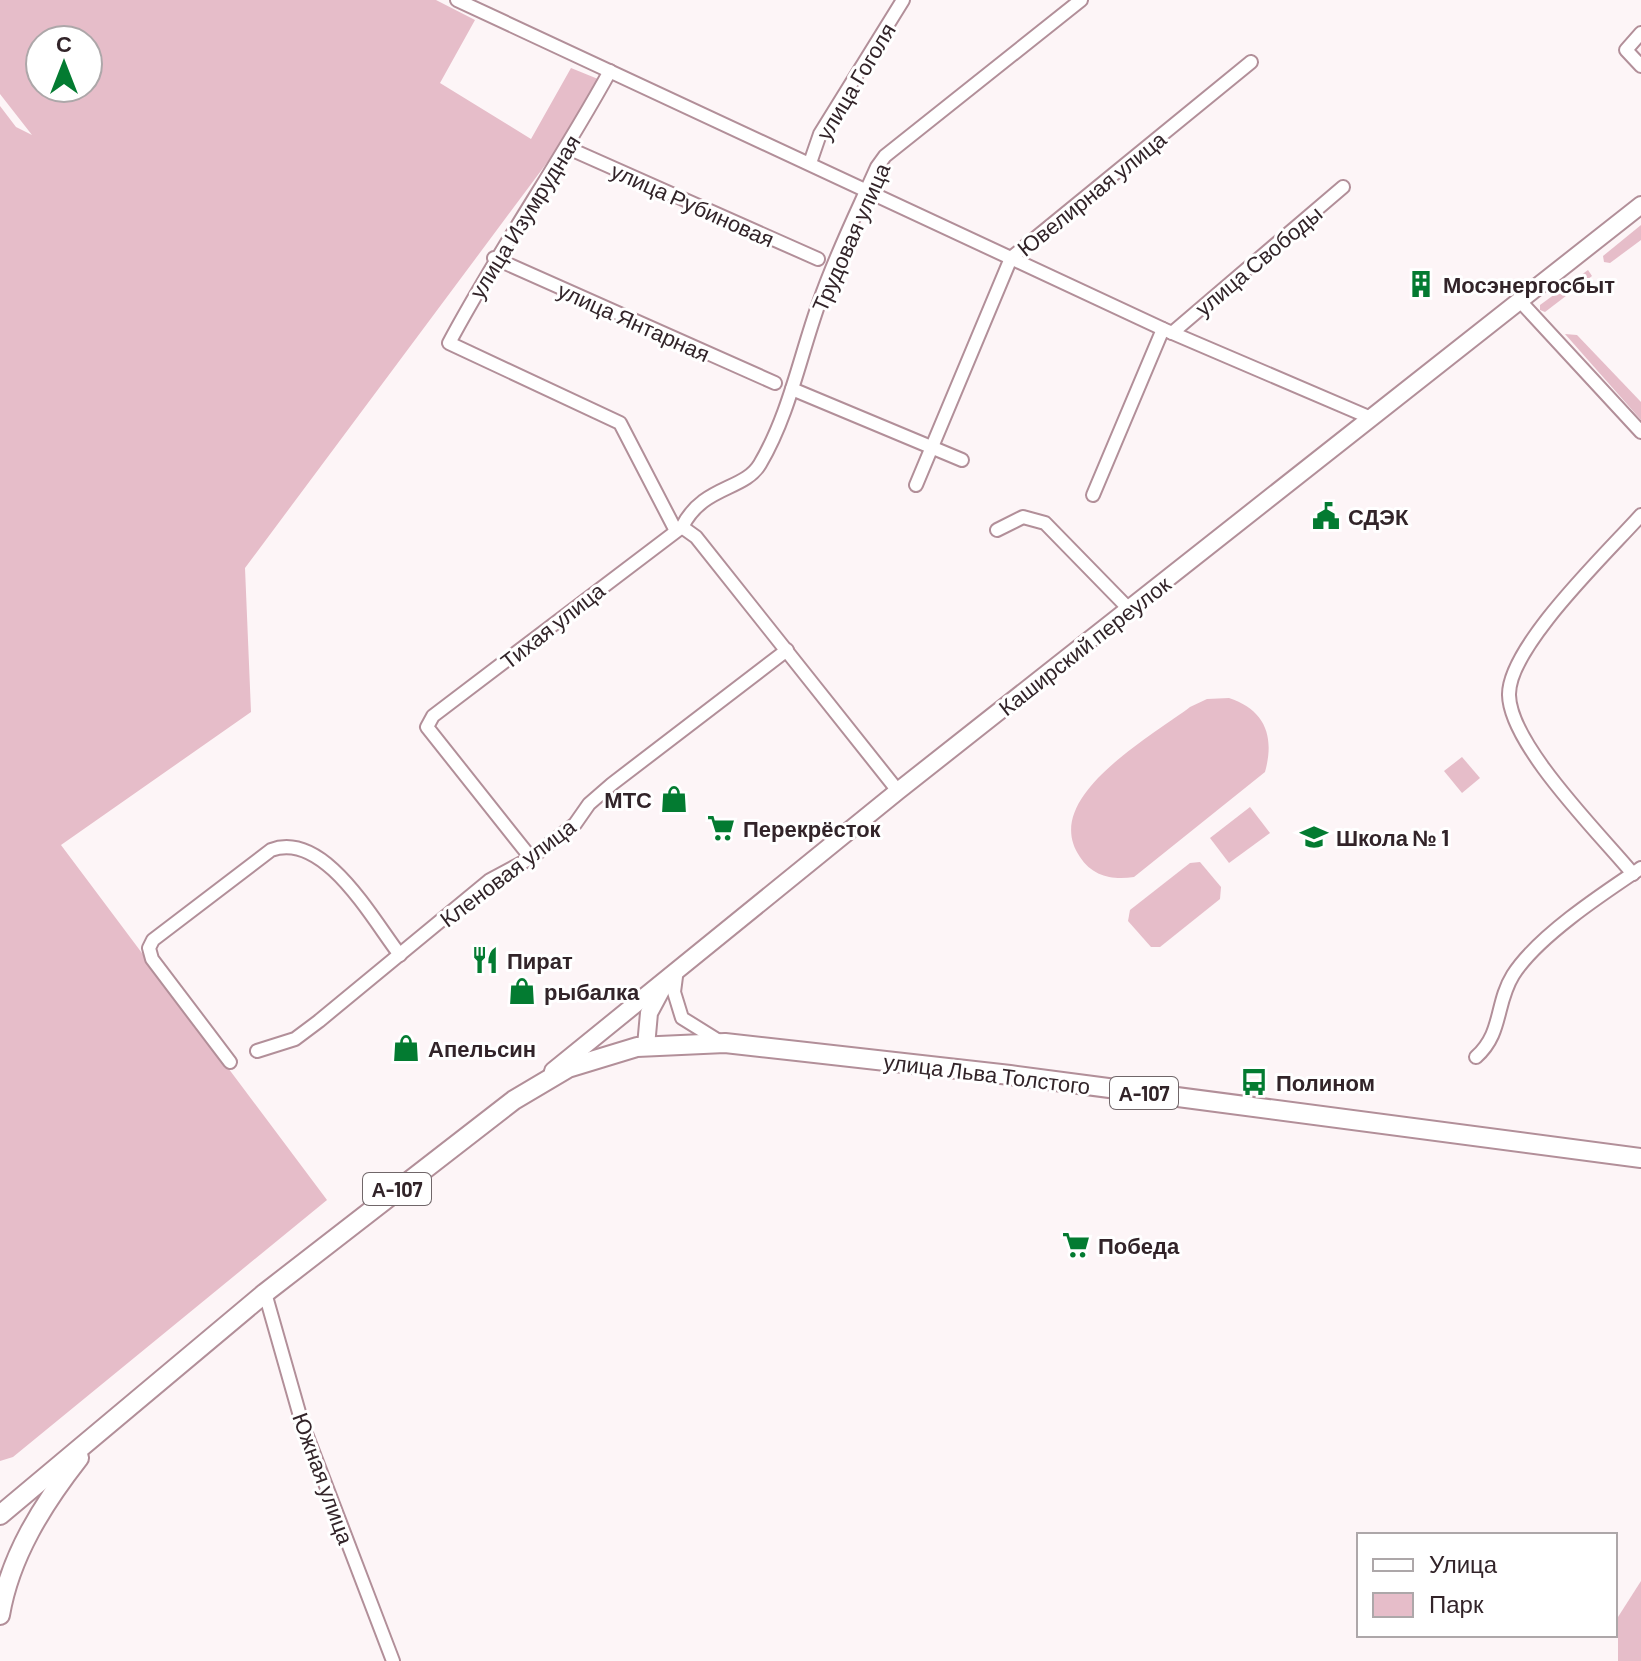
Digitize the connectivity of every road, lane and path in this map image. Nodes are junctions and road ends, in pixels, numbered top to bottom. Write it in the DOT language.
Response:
graph roads {
  1 [pos="457,0"];
  2 [pos="903,0"];
  3 [pos="1081,0"];
  4 [pos="1641,33"];
  5 [pos="1251,62"];
  6 [pos="1641,66"];
  7 [pos="610,71"];
  8 [pos="568,148"];
  9 [pos="810,163"];
  10 [pos="1343,187"];
  11 [pos="866,190"];
  12 [pos="1641,205"];
  13 [pos="494,258"];
  14 [pos="1011,258"];
  15 [pos="818,259"];
  16 [pos="1519,300"];
  17 [pos="1168,331"];
  18 [pos="775,383"];
  19 [pos="792,389"];
  20 [pos="1371,418"];
  21 [pos="1641,432"];
  22 [pos="931,446"];
  23 [pos="962,460"];
  24 [pos="761,462"];
  25 [pos="916,485"];
  26 [pos="1093,495"];
  27 [pos="1641,515"];
  28 [pos="678,528"];
  29 [pos="997,530"];
  30 [pos="1129,609"];
  31 [pos="787,650"];
  32 [pos="898,791"];
  33 [pos="531,858"];
  34 [pos="1637,871"];
  35 [pos="400,955"];
  36 [pos="677,969"];
  37 [pos="725,1043"];
  38 [pos="646,1046"];
  39 [pos="257,1051"];
  40 [pos="1476,1057"];
  41 [pos="230,1062"];
  42 [pos="531,1088"];
  43 [pos="1641,1158"];
  44 [pos="265,1293"];
  45 [pos="143,1397"];
  46 [pos="84,1452"];
  47 [pos="1,1513"];
  48 [pos="0,1531"];
  49 [pos="0,1615"];
  50 [pos="393,1661"];
  1 -- 7 [label="street"];
  2 -- 9 [label="street, улица Гоголя"];
  3 -- 11 [label="street, Трудовая улица"];
  4 -- 6 [label="street"];
  5 -- 14 [label="street, Ювелирная улица"];
  7 -- 8 [label="street, улица Изумрудная"];
  7 -- 9 [label="street"];
  8 -- 13 [label="street, улица Изумрудная"];
  8 -- 15 [label="street, улица Рубиновая"];
  9 -- 11 [label="street"];
  10 -- 17 [label="street, улица Свободы"];
  11 -- 14 [label="street"];
  11 -- 19 [label="street, Трудовая улица"];
  12 -- 16 [label="main road, Каширский переулок"];
  13 -- 18 [label="street, улица Янтарная"];
  13 -- 28 [label="street, улица Изумрудная"];
  14 -- 17 [label="street"];
  14 -- 22 [label="street, Ювелирная улица"];
  16 -- 20 [label="main road, Каширский переулок"];
  16 -- 21 [label="street"];
  17 -- 20 [label="street"];
  17 -- 26 [label="street, улица Свободы"];
  19 -- 22 [label="street"];
  19 -- 24 [label="street, Трудовая улица"];
  20 -- 30 [label="main road, Каширский переулок"];
  22 -- 23 [label="street"];
  22 -- 25 [label="street, Ювелирная улица"];
  24 -- 28 [label="street, Тихая улица"];
  27 -- 34 [label="street"];
  28 -- 31 [label="street"];
  28 -- 33 [label="street, Тихая улица"];
  29 -- 30 [label="street"];
  30 -- 32 [label="main road, Каширский переулок"];
  31 -- 32 [label="street"];
  31 -- 33 [label="street, Кленовая улица"];
  32 -- 36 [label="main road, Каширский переулок"];
  33 -- 35 [label="street, Кленовая улица"];
  34 -- 40 [label="street"];
  35 -- 39 [label="street, Кленовая улица"];
  35 -- 41 [label="street"];
  36 -- 37 [label="street"];
  36 -- 38 [label="main road"];
  36 -- 42 [label="main road, Каширский переулок"];
  37 -- 38 [label="highway, улица Льва Толстого / А-107"];
  37 -- 43 [label="highway, улица Льва Толстого / А-107"];
  38 -- 42 [label="highway, улица Льва Толстого / А-107"];
  42 -- 44 [label="highway, А-107"];
  44 -- 45 [label="highway, А-107"];
  44 -- 50 [label="street, Южная улица"];
  45 -- 46 [label="highway, А-107"];
  45 -- 47 [label="highway, А-107"];
  46 -- 48 [label="highway, А-107"];
  46 -- 49 [label="highway"];
}
